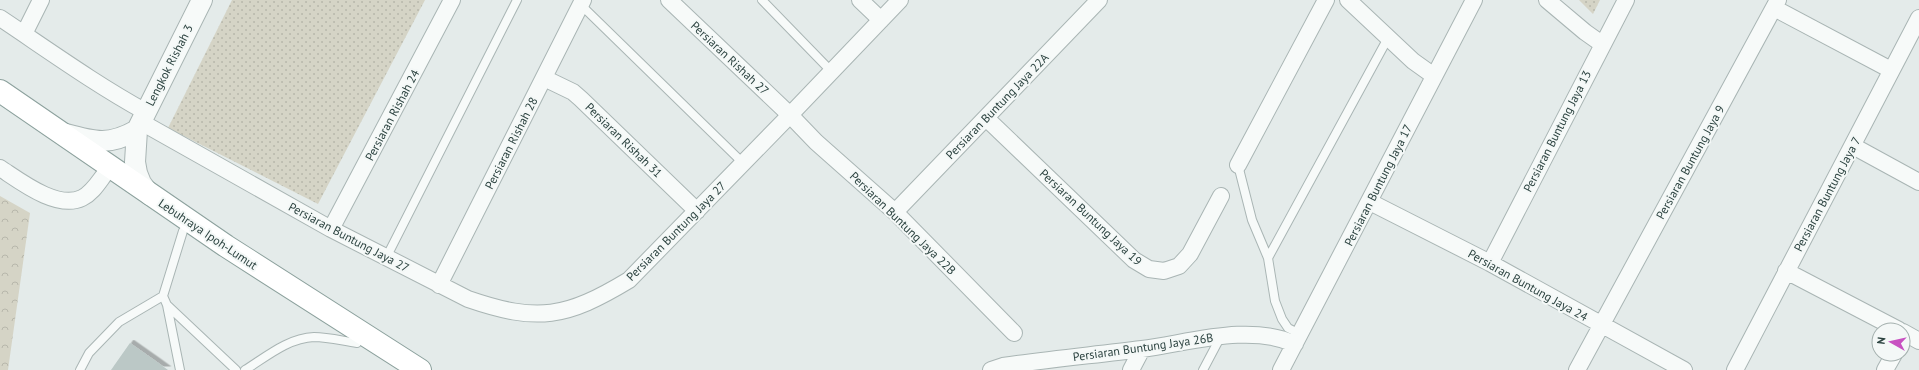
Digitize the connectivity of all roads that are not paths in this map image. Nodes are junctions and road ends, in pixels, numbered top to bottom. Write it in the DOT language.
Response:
graph roads {
  1 [pos="41,0"];
  2 [pos="202,0"];
  3 [pos="452,0"];
  4 [pos="517,0"];
  5 [pos="669,0"];
  6 [pos="762,0"];
  7 [pos="860,0"];
  8 [pos="900,0"];
  9 [pos="1099,0"];
  10 [pos="1326,0"];
  11 [pos="1348,0"];
  12 [pos="1474,0"];
  13 [pos="1546,0"];
  14 [pos="1626,0"];
  15 [pos="582,3"];
  16 [pos="1776,4"];
  17 [pos="0,18"];
  18 [pos="1919,18"];
  19 [pos="881,20"];
  20 [pos="24,34"];
  21 [pos="1388,38"];
  22 [pos="1602,44"];
  23 [pos="1891,70"];
  24 [pos="831,71"];
  25 [pos="1434,76"];
  26 [pos="544,78"];
  27 [pos="0,91"];
  28 [pos="0,105"];
  29 [pos="790,115"];
  30 [pos="986,118"];
  31 [pos="141,121"];
  32 [pos="62,134"];
  33 [pos="1853,146"];
  34 [pos="743,163"];
  35 [pos="1238,165"];
  36 [pos="0,168"];
  37 [pos="104,175"];
  38 [pos="1919,182"];
  39 [pos="150,195"];
  40 [pos="1221,196"];
  41 [pos="1370,202"];
  42 [pos="697,211"];
  43 [pos="895,212"];
  44 [pos="331,229"];
  45 [pos="183,231"];
  46 [pos="386,258"];
  47 [pos="1268,258"];
  48 [pos="1490,263"];
  49 [pos="1786,271"];
  50 [pos="439,285"];
  51 [pos="162,296"];
  52 [pos="167,305"];
  53 [pos="1882,322"];
  54 [pos="1602,325"];
  55 [pos="1014,333"];
  56 [pos="1221,336"];
  57 [pos="1297,339"];
  58 [pos="357,343"];
  59 [pos="1142,349"];
  60 [pos="1056,364"];
  61 [pos="80,370"];
  62 [pos="180,370"];
  63 [pos="236,370"];
  64 [pos="245,370"];
  65 [pos="408,370"];
  66 [pos="420,370"];
  67 [pos="991,370"];
  68 [pos="1131,370"];
  69 [pos="1203,370"];
  70 [pos="1281,370"];
  71 [pos="1577,370"];
  72 [pos="1684,370"];
  73 [pos="1735,370"];
  1 -- 20 [label="street"];
  2 -- 31 [label="street, Lengkok Rishah 3"];
  3 -- 44 [label="street, Persiaran Rishah 24"];
  4 -- 46 [label="lane"];
  5 -- 29 [label="street, Persiaran Rishah 27"];
  6 -- 24 [label="lane"];
  7 -- 19 [label="street"];
  8 -- 19 [label="street, Persiaran Buntung Jaya 27"];
  9 -- 30 [label="street, Persiaran Buntung Jaya 22A"];
  10 -- 35 [label="street"];
  11 -- 21 [label="street"];
  12 -- 25 [label="street, Persiaran Buntung Jaya 17"];
  13 -- 22 [label="street"];
  14 -- 22 [label="street, Persiaran Buntung Jaya 13"];
  15 -- 26 [label="street, Persiaran Rishah 28"];
  15 -- 34 [label="lane"];
  16 -- 23 [label="street"];
  16 -- 54 [label="street, Persiaran Buntung Jaya 9"];
  17 -- 20 [label="street, Persiaran Buntung Jaya 27"];
  18 -- 23 [label="street, Persiaran Buntung Jaya 7"];
  19 -- 24 [label="street, Persiaran Buntung Jaya 27"];
  20 -- 31 [label="street, Persiaran Buntung Jaya 27"];
  21 -- 25 [label="street"];
  21 -- 47 [label="lane"];
  22 -- 48 [label="street, Persiaran Buntung Jaya 13"];
  23 -- 33 [label="street, Persiaran Buntung Jaya 7"];
  24 -- 29 [label="street, Persiaran Buntung Jaya 27"];
  25 -- 41 [label="street, Persiaran Buntung Jaya 17"];
  26 -- 42 [label="street, Persiaran Rishah 31"];
  26 -- 50 [label="street, Persiaran Rishah 28"];
  27 -- 32 [label="highway, Lebuhraya Ipoh-Lumut"];
  28 -- 37 [label="highway, Lebuhraya Ipoh-Lumut"];
  29 -- 34 [label="street, Persiaran Buntung Jaya 27"];
  29 -- 43 [label="street, Persiaran Buntung Jaya 22B"];
  30 -- 40 [label="street, Persiaran Buntung Jaya 19"];
  30 -- 43 [label="street, Persiaran Buntung Jaya 22A"];
  31 -- 32 [label="street"];
  31 -- 39 [label="street, Lengkok Rishah 3"];
  31 -- 44 [label="street, Persiaran Buntung Jaya 27"];
  32 -- 39 [label="highway, Lebuhraya Ipoh-Lumut"];
  33 -- 38 [label="street"];
  33 -- 49 [label="street, Persiaran Buntung Jaya 7"];
  34 -- 42 [label="street, Persiaran Buntung Jaya 27"];
  35 -- 47 [label="lane"];
  36 -- 37 [label="street"];
  37 -- 45 [label="highway, Lebuhraya Ipoh-Lumut"];
  39 -- 66 [label="highway, Lebuhraya Ipoh-Lumut"];
  41 -- 48 [label="street, Persiaran Buntung Jaya 24"];
  41 -- 57 [label="street, Persiaran Buntung Jaya 17"];
  42 -- 50 [label="street, Persiaran Buntung Jaya 27"];
  43 -- 55 [label="street, Persiaran Buntung Jaya 22B"];
  44 -- 46 [label="street, Persiaran Buntung Jaya 27"];
  45 -- 51 [label="lane"];
  45 -- 58 [label="highway, Lebuhraya Ipoh-Lumut"];
  46 -- 50 [label="street, Persiaran Buntung Jaya 27"];
  47 -- 57 [label="lane"];
  48 -- 54 [label="street, Persiaran Buntung Jaya 24"];
  49 -- 53 [label="street"];
  49 -- 73 [label="street, Persiaran Buntung Jaya 7"];
  51 -- 52 [label="lane"];
  51 -- 61 [label="lane"];
  52 -- 62 [label="lane"];
  52 -- 63 [label="lane"];
  54 -- 71 [label="street, Persiaran Buntung Jaya 9"];
  54 -- 72 [label="street, Persiaran Buntung Jaya 24"];
  56 -- 57 [label="street, Persiaran Buntung Jaya 26B"];
  56 -- 59 [label="street, Persiaran Buntung Jaya 26B"];
  56 -- 69 [label="lane"];
  57 -- 70 [label="street, Persiaran Buntung Jaya 17"];
  58 -- 64 [label="lane"];
  58 -- 65 [label="highway, Lebuhraya Ipoh-Lumut"];
  59 -- 60 [label="street, Persiaran Buntung Jaya 26B"];
  59 -- 68 [label="street"];
  60 -- 67 [label="street, Persiaran Buntung Jaya 26B"];
}
